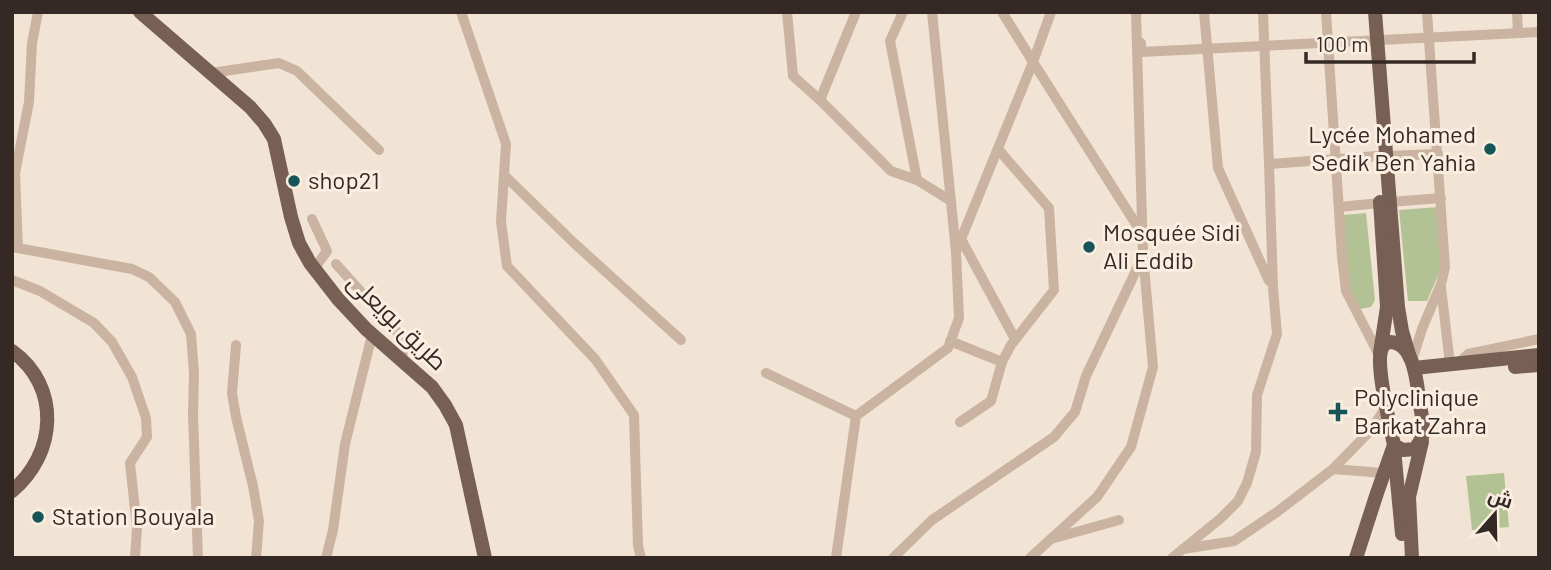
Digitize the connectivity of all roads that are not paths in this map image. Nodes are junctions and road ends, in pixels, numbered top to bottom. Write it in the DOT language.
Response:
graph roads {
  1 [pos="38,12"];
  2 [pos="140,12"];
  3 [pos="461,12"];
  4 [pos="787,12"];
  5 [pos="856,12"];
  6 [pos="903,12"];
  7 [pos="932,12"];
  8 [pos="1002,12"];
  9 [pos="1051,12"];
  10 [pos="1136,12"];
  11 [pos="1141,12"];
  12 [pos="1204,12"];
  13 [pos="1263,12"];
  14 [pos="1326,12"];
  15 [pos="1367,12"];
  16 [pos="1376,12"];
  17 [pos="1427,12"];
  18 [pos="1517,12"];
  19 [pos="1539,32"];
  20 [pos="1518,33"];
  21 [pos="1429,38"];
  22 [pos="1373,40"];
  23 [pos="1327,43"];
  24 [pos="1264,46"];
  25 [pos="1207,49"];
  26 [pos="1033,62"];
  27 [pos="211,73"];
  28 [pos="820,100"];
  29 [pos="998,149"];
  30 [pos="379,150"];
  31 [pos="1438,154"];
  32 [pos="1382,156"];
  33 [pos="1335,159"];
  34 [pos="1269,164"];
  35 [pos="504,175"];
  36 [pos="917,180"];
  37 [pos="1441,198"];
  38 [pos="951,201"];
  39 [pos="1385,203"];
  40 [pos="1339,207"];
  41 [pos="312,219"];
  42 [pos="1143,235"];
  43 [pos="961,239"];
  44 [pos="15,248"];
  45 [pos="956,251"];
  46 [pos="1143,255"];
  47 [pos="336,264"];
  48 [pos="314,269"];
  49 [pos="12,280"];
  50 [pos="1441,284"];
  51 [pos="1273,288"];
  52 [pos="372,335"];
  53 [pos="1015,339"];
  54 [pos="1539,339"];
  55 [pos="681,340"];
  56 [pos="950,341"];
  57 [pos="236,345"];
  58 [pos="1448,349"];
  59 [pos="12,351"];
  60 [pos="1468,354"];
  61 [pos="1380,355"];
  62 [pos="1539,355"];
  63 [pos="401,360"];
  64 [pos="1002,362"];
  65 [pos="1453,364"];
  66 [pos="1413,365"];
  67 [pos="1539,365"];
  68 [pos="766,373"];
  69 [pos="1386,407"];
  70 [pos="856,416"];
  71 [pos="960,422"];
  72 [pos="1419,443"];
  73 [pos="1394,444"];
  74 [pos="1333,469"];
  75 [pos="1386,474"];
  76 [pos="12,491"];
  77 [pos="1119,520"];
  78 [pos="1048,540"];
  79 [pos="1180,553"];
  80 [pos="135,558"];
  81 [pos="198,558"];
  82 [pos="256,558"];
  83 [pos="326,558"];
  84 [pos="485,558"];
  85 [pos="641,558"];
  86 [pos="836,558"];
  87 [pos="893,558"];
  88 [pos="1030,558"];
  89 [pos="1172,558"];
  90 [pos="1356,558"];
  91 [pos="1404,558"];
  92 [pos="1412,558"];
  1 -- 44 [label="street"];
  2 -- 27 [label="main road, طريق بويعلى"];
  3 -- 35 [label="street"];
  4 -- 28 [label="street"];
  5 -- 28 [label="street"];
  6 -- 36 [label="street"];
  7 -- 38 [label="street"];
  8 -- 26 [label="street"];
  9 -- 26 [label="street"];
  10 -- 42 [label="street"];
  11 -- 25 [label="street"];
  12 -- 25 [label="street"];
  13 -- 24 [label="street"];
  14 -- 23 [label="street"];
  15 -- 22 [label="main road"];
  16 -- 22 [label="main road"];
  17 -- 21 [label="street"];
  18 -- 20 [label="street"];
  19 -- 20 [label="street"];
  20 -- 21 [label="street"];
  21 -- 22 [label="street"];
  21 -- 31 [label="street"];
  22 -- 23 [label="street"];
  22 -- 32 [label="main road"];
  23 -- 24 [label="street"];
  23 -- 33 [label="street"];
  24 -- 25 [label="street"];
  24 -- 34 [label="street"];
  25 -- 51 [label="street"];
  26 -- 29 [label="street"];
  26 -- 42 [label="street"];
  27 -- 30 [label="street"];
  27 -- 48 [label="main road, طريق بويعلى"];
  28 -- 36 [label="street"];
  29 -- 43 [label="street"];
  29 -- 53 [label="street"];
  31 -- 32 [label="street"];
  31 -- 37 [label="street"];
  32 -- 33 [label="street"];
  32 -- 39 [label="main road"];
  33 -- 34 [label="street"];
  33 -- 40 [label="street"];
  34 -- 51 [label="street"];
  35 -- 55 [label="street"];
  35 -- 85 [label="street"];
  36 -- 38 [label="street"];
  37 -- 39 [label="street"];
  37 -- 50 [label="street"];
  38 -- 45 [label="street"];
  39 -- 40 [label="street"];
  39 -- 61 [label="main road"];
  39 -- 66 [label="main road"];
  40 -- 61 [label="street"];
  41 -- 48 [label="street"];
  42 -- 46 [label="street"];
  43 -- 45 [label="street"];
  43 -- 53 [label="street"];
  44 -- 81 [label="street"];
  45 -- 56 [label="street"];
  46 -- 78 [label="street"];
  46 -- 87 [label="street"];
  47 -- 63 [label="street"];
  48 -- 52 [label="main road, طريق بويعلى"];
  49 -- 80 [label="street"];
  50 -- 58 [label="street"];
  50 -- 66 [label="street"];
  51 -- 79 [label="street"];
  52 -- 63 [label="main road, طريق بويعلى"];
  52 -- 83 [label="street"];
  53 -- 64 [label="street"];
  54 -- 60 [label="street"];
  56 -- 64 [label="street"];
  56 -- 70 [label="street"];
  57 -- 82 [label="street"];
  58 -- 60 [label="street"];
  58 -- 65 [label="street"];
  59 -- 76 [label="main road"];
  60 -- 65 [label="street"];
  61 -- 66 [label="main road"];
  61 -- 69 [label="main road"];
  62 -- 65 [label="main road"];
  63 -- 84 [label="main road, طريق بويعلى"];
  64 -- 71 [label="street"];
  65 -- 66 [label="main road"];
  66 -- 67 [label="main road"];
  66 -- 72 [label="main road"];
  68 -- 70 [label="street"];
  69 -- 73 [label="main road"];
  69 -- 74 [label="street"];
  70 -- 86 [label="street"];
  72 -- 73 [label="main road"];
  72 -- 75 [label="main road"];
  72 -- 92 [label="main road"];
  73 -- 75 [label="main road"];
  74 -- 75 [label="street"];
  74 -- 79 [label="street"];
  75 -- 90 [label="main road"];
  75 -- 91 [label="main road"];
  77 -- 78 [label="street"];
  78 -- 88 [label="street"];
  79 -- 89 [label="street"];
}
